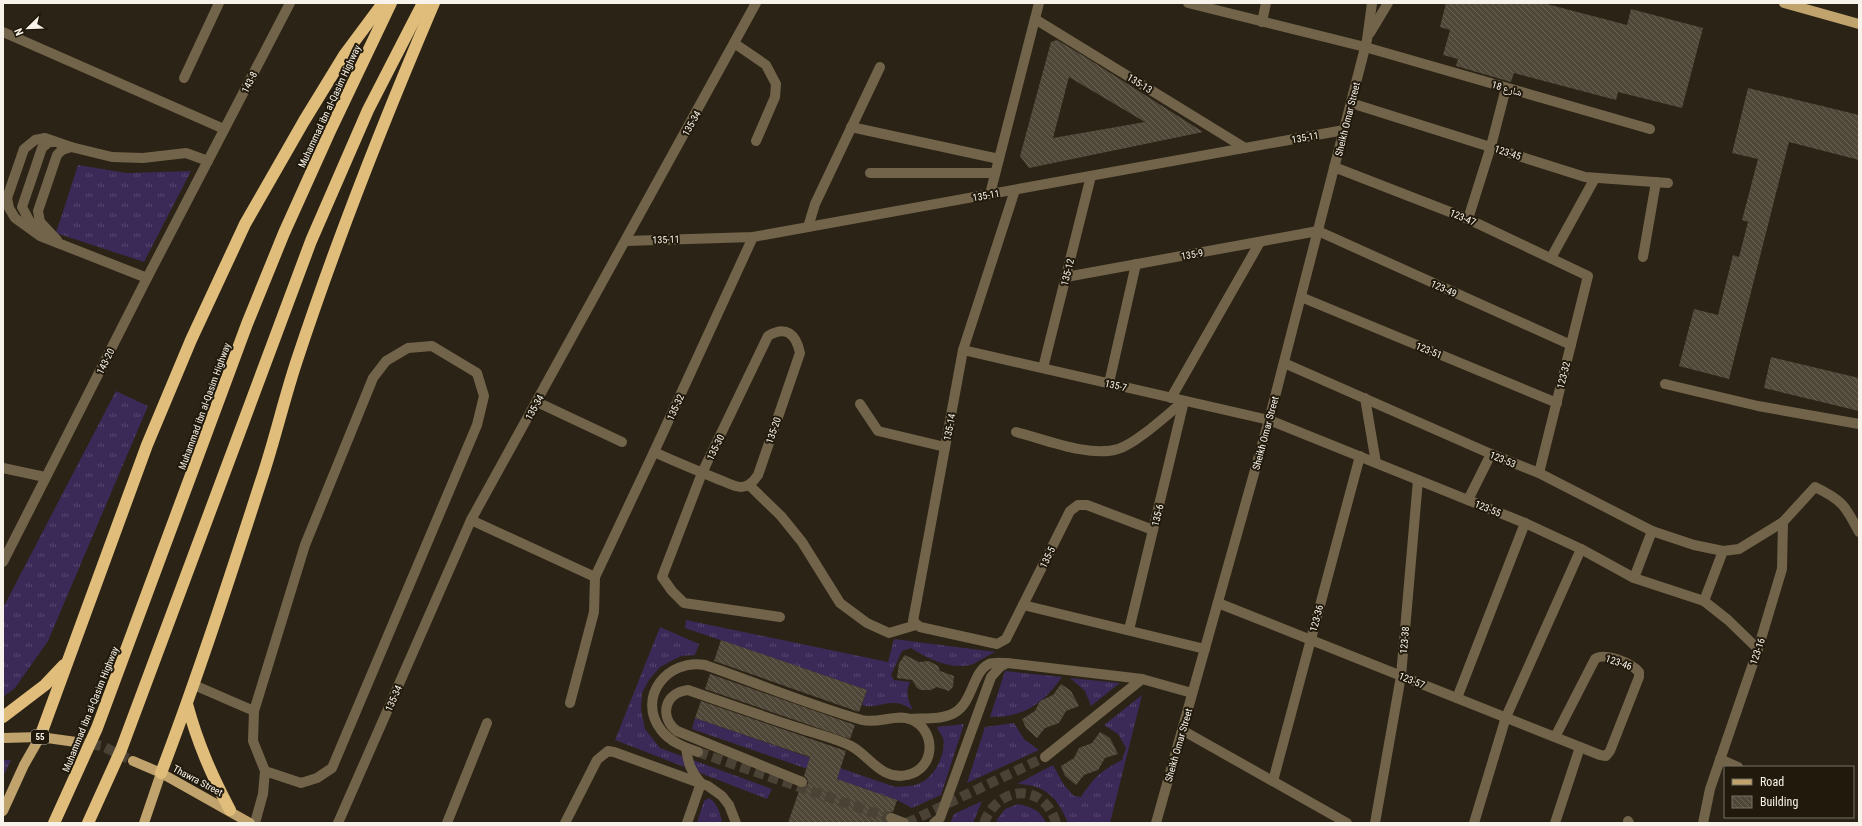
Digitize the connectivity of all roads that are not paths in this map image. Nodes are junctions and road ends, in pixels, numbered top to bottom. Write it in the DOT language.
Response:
graph roads {
  1 [pos="219,3"];
  2 [pos="290,3"];
  3 [pos="383,3"];
  4 [pos="391,3"];
  5 [pos="423,3"];
  6 [pos="434,3"];
  7 [pos="756,3"];
  8 [pos="1039,3"];
  9 [pos="1188,3"];
  10 [pos="1266,3"];
  11 [pos="1372,3"];
  12 [pos="1388,3"];
  13 [pos="1784,3"];
  14 [pos="1837,17"];
  15 [pos="1035,19"];
  16 [pos="1859,20"];
  17 [pos="1262,22"];
  18 [pos="1859,24"];
  19 [pos="3,32"];
  20 [pos="734,43"];
  21 [pos="1366,44"];
  22 [pos="880,66"];
  23 [pos="184,78"];
  24 [pos="1506,88"];
  25 [pos="1351,103"];
  26 [pos="851,127"];
  27 [pos="224,129"];
  28 [pos="1650,129"];
  29 [pos="1344,130"];
  30 [pos="756,141"];
  31 [pos="56,142"];
  32 [pos="1491,146"];
  33 [pos="71,147"];
  34 [pos="1245,148"];
  35 [pos="999,159"];
  36 [pos="208,161"];
  37 [pos="1334,167"];
  38 [pos="870,173"];
  39 [pos="995,173"];
  40 [pos="1090,176"];
  41 [pos="1595,178"];
  42 [pos="1656,182"];
  43 [pos="1668,183"];
  44 [pos="1015,190"];
  45 [pos="990,194"];
  46 [pos="1468,218"];
  47 [pos="808,227"];
  48 [pos="1318,231"];
  49 [pos="754,237"];
  50 [pos="46,238"];
  51 [pos="626,241"];
  52 [pos="1260,242"];
  53 [pos="61,244"];
  54 [pos="1643,256"];
  55 [pos="1551,258"];
  56 [pos="1136,264"];
  57 [pos="1588,276"];
  58 [pos="1066,277"];
  59 [pos="147,278"];
  60 [pos="1301,297"];
  61 [pos="785,332"];
  62 [pos="1571,345"];
  63 [pos="963,350"];
  64 [pos="1284,363"];
  65 [pos="1043,368"];
  66 [pos="1109,383"];
  67 [pos="1665,384"];
  68 [pos="1171,398"];
  69 [pos="1365,398"];
  70 [pos="1184,401"];
  71 [pos="537,402"];
  72 [pos="1557,403"];
  73 [pos="860,404"];
  74 [pos="1269,420"];
  75 [pos="1859,424"];
  76 [pos="1016,432"];
  77 [pos="622,442"];
  78 [pos="945,447"];
  79 [pos="654,452"];
  80 [pos="1490,454"];
  81 [pos="1360,456"];
  82 [pos="1376,463"];
  83 [pos="3,468"];
  84 [pos="702,473"];
  85 [pos="1539,474"];
  86 [pos="45,477"];
  87 [pos="1418,480"];
  88 [pos="749,485"];
  89 [pos="1468,500"];
  90 [pos="471,520"];
  91 [pos="1783,522"];
  92 [pos="1525,523"];
  93 [pos="1153,530"];
  94 [pos="1652,531"];
  95 [pos="1859,532"];
  96 [pos="1581,549"];
  97 [pos="1723,552"];
  98 [pos="3,562"];
  99 [pos="595,577"];
  100 [pos="1634,578"];
  101 [pos="1704,601"];
  102 [pos="1218,603"];
  103 [pos="1023,605"];
  104 [pos="780,617"];
  105 [pos="916,625"];
  106 [pos="1129,630"];
  107 [pos="1310,639"];
  108 [pos="1205,649"];
  109 [pos="1758,649"];
  110 [pos="68,661"];
  111 [pos="1008,663"];
  112 [pos="1401,676"];
  113 [pos="1142,679"];
  114 [pos="194,684"];
  115 [pos="1192,693"];
  116 [pos="1457,698"];
  117 [pos="570,703"];
  118 [pos="187,704"];
  119 [pos="254,710"];
  120 [pos="3,717"];
  121 [pos="1506,718"];
  122 [pos="908,719"];
  123 [pos="487,723"];
  124 [pos="1182,730"];
  125 [pos="40,737"];
  126 [pos="1555,737"];
  127 [pos="3,738"];
  128 [pos="76,742"];
  129 [pos="1580,747"];
  130 [pos="686,748"];
  131 [pos="698,752"];
  132 [pos="1606,756"];
  133 [pos="1045,757"];
  134 [pos="1720,759"];
  135 [pos="133,761"];
  136 [pos="1736,766"];
  137 [pos="265,771"];
  138 [pos="161,773"];
  139 [pos="1273,781"];
  140 [pos="802,782"];
  141 [pos="701,783"];
  142 [pos="230,810"];
  143 [pos="3,811"];
  144 [pos="891,818"];
  145 [pos="54,823"];
  146 [pos="88,823"];
  147 [pos="144,823"];
  148 [pos="250,823"];
  149 [pos="255,823"];
  150 [pos="338,823"];
  151 [pos="446,823"];
  152 [pos="565,823"];
  153 [pos="687,823"];
  154 [pos="736,823"];
  155 [pos="904,823"];
  156 [pos="934,823"];
  157 [pos="1156,823"];
  158 [pos="1347,823"];
  159 [pos="1375,823"];
  160 [pos="1474,823"];
  161 [pos="1555,823"];
  162 [pos="1703,823"];
  1 -- 23 [label="street"];
  2 -- 27 [label="street, 143-8"];
  3 -- 110 [label="highway"];
  4 -- 145 [label="highway, Muhammad ibn al-Qasim Highway, bridge"];
  5 -- 146 [label="highway, bridge"];
  6 -- 114 [label="highway"];
  7 -- 20 [label="street, 135-34"];
  8 -- 15 [label="street"];
  9 -- 17 [label="street, شارع 18"];
  10 -- 17 [label="street"];
  11 -- 21 [label="street, Sheikh Omar Street"];
  12 -- 21 [label="street, Sheikh Omar Street"];
  13 -- 14 [label="main road"];
  14 -- 16 [label="main road"];
  14 -- 18 [label="main road"];
  15 -- 34 [label="street, 135-13"];
  15 -- 35 [label="street"];
  17 -- 21 [label="street, شارع 18"];
  19 -- 27 [label="street"];
  20 -- 30 [label="street"];
  20 -- 51 [label="street, 135-34"];
  21 -- 24 [label="street, شارع 18"];
  21 -- 25 [label="street, Sheikh Omar Street"];
  22 -- 26 [label="street"];
  24 -- 28 [label="street, شارع 18"];
  24 -- 32 [label="street"];
  25 -- 29 [label="street, Sheikh Omar Street"];
  25 -- 32 [label="street, 123-45"];
  26 -- 35 [label="street"];
  26 -- 47 [label="street"];
  27 -- 36 [label="street, 143-8"];
  29 -- 34 [label="street, 135-11"];
  29 -- 37 [label="street, Sheikh Omar Street"];
  31 -- 33 [label="street"];
  31 -- 50 [label="street"];
  31 -- 50 [label="street"];
  32 -- 41 [label="street, 123-45"];
  32 -- 46 [label="street"];
  33 -- 36 [label="street"];
  33 -- 53 [label="street"];
  34 -- 40 [label="street, 135-11"];
  35 -- 39 [label="street"];
  36 -- 59 [label="street, 143-20"];
  37 -- 46 [label="street, 123-47"];
  37 -- 48 [label="street, Sheikh Omar Street"];
  38 -- 39 [label="street"];
  39 -- 45 [label="street"];
  40 -- 44 [label="street, 135-11"];
  40 -- 58 [label="street, 135-12"];
  41 -- 42 [label="street, 123-45"];
  41 -- 55 [label="street"];
  42 -- 43 [label="street, 123-45"];
  42 -- 54 [label="street"];
  44 -- 45 [label="street, 135-11"];
  44 -- 63 [label="street, 135-14"];
  45 -- 47 [label="street, 135-11"];
  46 -- 55 [label="street, 123-47"];
  47 -- 49 [label="street, 135-11"];
  48 -- 52 [label="street, 135-9"];
  48 -- 60 [label="street, Sheikh Omar Street"];
  48 -- 62 [label="street, 123-49"];
  49 -- 51 [label="street, 135-11"];
  49 -- 79 [label="street, 135-32"];
  50 -- 53 [label="street"];
  51 -- 71 [label="street, 135-34"];
  52 -- 56 [label="street, 135-9"];
  52 -- 68 [label="street"];
  53 -- 59 [label="street"];
  55 -- 57 [label="street, 123-47"];
  56 -- 58 [label="street, 135-9"];
  56 -- 66 [label="street"];
  57 -- 62 [label="street, 123-32"];
  58 -- 65 [label="street, 135-12"];
  59 -- 86 [label="street, 143-20"];
  60 -- 64 [label="street, Sheikh Omar Street"];
  60 -- 72 [label="street, 123-51"];
  61 -- 84 [label="street, 135-30"];
  61 -- 88 [label="street, 135-20"];
  62 -- 72 [label="street, 123-32"];
  63 -- 65 [label="street, 135-7"];
  63 -- 78 [label="street, 135-14"];
  64 -- 69 [label="street, 123-53"];
  64 -- 74 [label="street, Sheikh Omar Street"];
  65 -- 66 [label="street, 135-7"];
  66 -- 68 [label="street, 135-7"];
  67 -- 75 [label="street"];
  68 -- 70 [label="street, 135-7"];
  69 -- 80 [label="street, 123-53"];
  69 -- 82 [label="street"];
  70 -- 74 [label="street, 135-7"];
  70 -- 76 [label="street"];
  70 -- 93 [label="street, 135-6"];
  71 -- 77 [label="street"];
  71 -- 90 [label="street, 135-34"];
  72 -- 85 [label="street, 123-32"];
  73 -- 78 [label="street"];
  74 -- 81 [label="street, 123-55"];
  74 -- 102 [label="street, Sheikh Omar Street"];
  78 -- 105 [label="street, 135-14"];
  79 -- 84 [label="street"];
  79 -- 99 [label="street, 135-32"];
  80 -- 85 [label="street, 123-53"];
  80 -- 89 [label="street"];
  81 -- 82 [label="street, 123-55"];
  81 -- 107 [label="street, 123-36"];
  82 -- 87 [label="street, 123-55"];
  83 -- 86 [label="street"];
  84 -- 88 [label="street"];
  84 -- 104 [label="street, 135-30"];
  85 -- 94 [label="street, 123-53"];
  86 -- 98 [label="street, 143-20"];
  87 -- 89 [label="street, 123-55"];
  87 -- 112 [label="street, 123-38"];
  88 -- 105 [label="street"];
  89 -- 92 [label="street, 123-55"];
  90 -- 99 [label="street"];
  90 -- 150 [label="street, 135-34"];
  91 -- 95 [label="street"];
  91 -- 97 [label="street"];
  91 -- 109 [label="street, 123-16"];
  92 -- 96 [label="street, 123-55"];
  92 -- 116 [label="street"];
  93 -- 103 [label="street, 135-5"];
  93 -- 106 [label="street, 135-6"];
  94 -- 97 [label="street, 123-53"];
  94 -- 100 [label="street"];
  96 -- 100 [label="street, 123-55"];
  96 -- 121 [label="street"];
  97 -- 101 [label="street"];
  99 -- 117 [label="street"];
  100 -- 101 [label="street, 123-55"];
  101 -- 109 [label="street"];
  102 -- 107 [label="street, 123-57"];
  102 -- 108 [label="street, Sheikh Omar Street"];
  103 -- 105 [label="street, 135-5"];
  103 -- 106 [label="street"];
  106 -- 108 [label="street"];
  107 -- 112 [label="street, 123-57"];
  107 -- 139 [label="street, 123-36"];
  108 -- 115 [label="street, Sheikh Omar Street"];
  109 -- 134 [label="street, 123-16"];
  110 -- 120 [label="highway"];
  110 -- 125 [label="highway"];
  111 -- 113 [label="street"];
  111 -- 122 [label="street"];
  111 -- 156 [label="street"];
  112 -- 116 [label="street, 123-57"];
  112 -- 159 [label="street, 123-38"];
  113 -- 115 [label="street"];
  113 -- 133 [label="street"];
  114 -- 118 [label="highway"];
  114 -- 119 [label="street"];
  115 -- 124 [label="street, Sheikh Omar Street"];
  116 -- 121 [label="street, 123-57"];
  118 -- 138 [label="highway"];
  118 -- 142 [label="highway"];
  119 -- 137 [label="street"];
  119 -- 137 [label="street"];
  121 -- 126 [label="street, 123-57"];
  121 -- 160 [label="street"];
  123 -- 151 [label="street"];
  124 -- 139 [label="street"];
  124 -- 157 [label="street, Sheikh Omar Street"];
  125 -- 127 [label="main road, 55"];
  125 -- 128 [label="main road, 55"];
  125 -- 143 [label="main road"];
  126 -- 129 [label="street, 123-57"];
  126 -- 132 [label="street, 123-46"];
  129 -- 132 [label="street, 123-57"];
  129 -- 161 [label="street"];
  130 -- 131 [label="street"];
  130 -- 140 [label="street"];
  130 -- 141 [label="street"];
  134 -- 136 [label="street"];
  134 -- 162 [label="street, 123-16"];
  135 -- 138 [label="main road, Thawra Street"];
  137 -- 149 [label="street"];
  138 -- 142 [label="main road, Thawra Street"];
  138 -- 147 [label="main road"];
  139 -- 158 [label="street"];
  141 -- 152 [label="street"];
  141 -- 153 [label="street"];
  141 -- 154 [label="street"];
  142 -- 148 [label="main road, Thawra Street"];
  144 -- 155 [label="street"];
}
